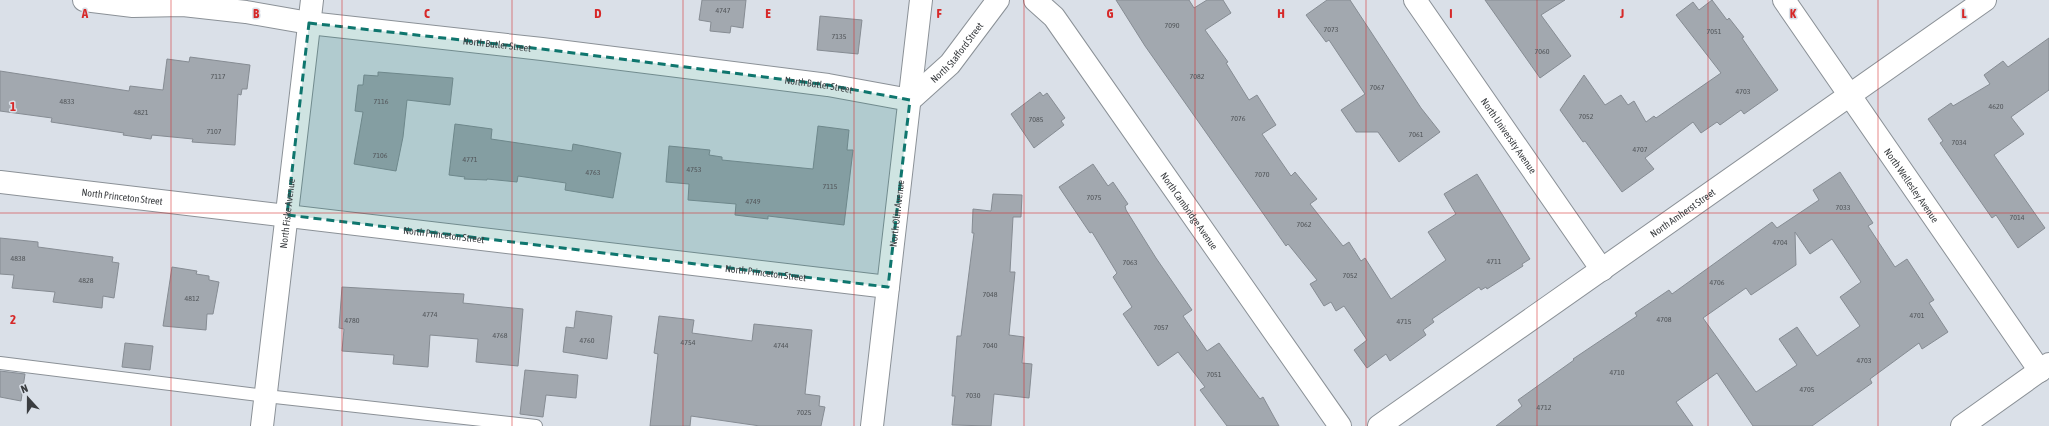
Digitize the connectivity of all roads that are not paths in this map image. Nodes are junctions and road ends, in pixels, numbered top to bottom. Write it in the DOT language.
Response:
graph roads {
  1 [pos="84,0"];
  2 [pos="312,0"];
  3 [pos="921,0"];
  4 [pos="998,0"];
  5 [pos="1035,0"];
  6 [pos="1415,0"];
  7 [pos="1784,0"];
  8 [pos="1985,0"];
  9 [pos="309,24"];
  10 [pos="1851,95"];
  11 [pos="910,100"];
  12 [pos="0,182"];
  13 [pos="287,215"];
  14 [pos="1602,270"];
  15 [pos="888,287"];
  16 [pos="0,363"];
  17 [pos="2045,368"];
  18 [pos="266,396"];
  19 [pos="262,426"];
  20 [pos="536,426"];
  21 [pos="872,426"];
  22 [pos="1340,426"];
  23 [pos="1379,426"];
  24 [pos="1962,426"];
  1 -- 9 [label="street, North Butler Street"];
  2 -- 9 [label="street, North Fiske Avenue"];
  3 -- 11 [label="street, North Olin Avenue"];
  4 -- 11 [label="street, North Stafford Street"];
  5 -- 22 [label="street, North Cambridge Avenue"];
  6 -- 14 [label="street, North University Avenue"];
  7 -- 10 [label="street, North Wellesley Avenue"];
  8 -- 10 [label="street, North Amherst Street"];
  9 -- 11 [label="street, North Butler Street"];
  9 -- 13 [label="street, North Fiske Avenue"];
  10 -- 14 [label="street, North Amherst Street"];
  10 -- 17 [label="street, North Wellesley Avenue"];
  11 -- 15 [label="street, North Olin Avenue"];
  12 -- 13 [label="street, North Princeton Street"];
  13 -- 15 [label="street, North Princeton Street"];
  13 -- 18 [label="street, North Fiske Avenue"];
  14 -- 23 [label="street, North Amherst Street"];
  15 -- 21 [label="street, North Olin Avenue"];
  16 -- 18 [label="lane"];
  17 -- 24 [label="street"];
  18 -- 19 [label="street, North Fiske Avenue"];
  18 -- 20 [label="lane"];
}
